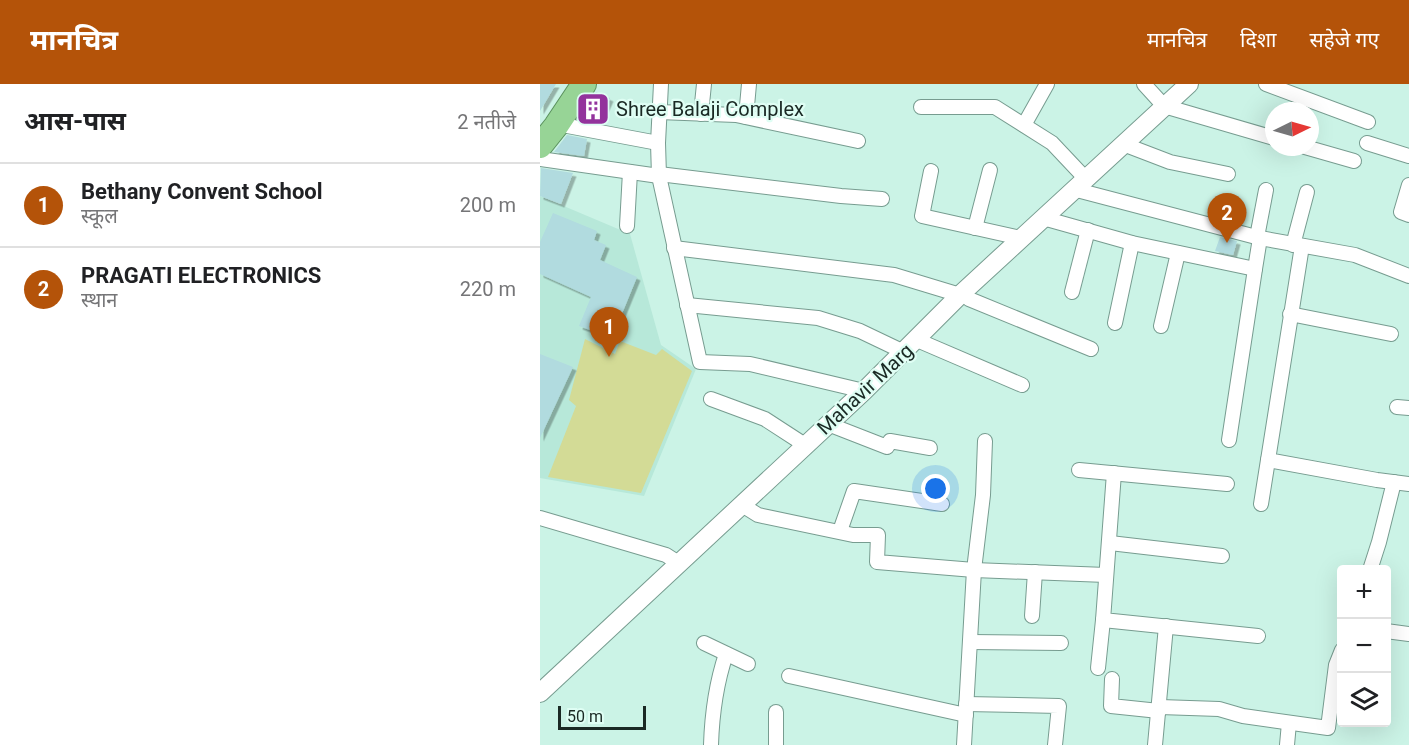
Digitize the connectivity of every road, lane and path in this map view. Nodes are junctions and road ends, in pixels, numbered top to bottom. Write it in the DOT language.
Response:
graph roads {
  1 [pos="567,84"];
  2 [pos="584,84"];
  3 [pos="661,84"];
  4 [pos="704,84"];
  5 [pos="749,84"];
  6 [pos="1047,84"];
  7 [pos="1144,84"];
  8 [pos="1189,84"];
  9 [pos="1266,84"];
  10 [pos="1164,106"];
  11 [pos="921,107"];
  12 [pos="659,112"];
  13 [pos="701,114"];
  14 [pos="746,117"];
  15 [pos="1368,122"];
  16 [pos="549,124"];
  17 [pos="1024,125"];
  18 [pos="1265,135"];
  19 [pos="858,141"];
  20 [pos="658,143"];
  21 [pos="1367,143"];
  22 [pos="1123,144"];
  23 [pos="540,146"];
  24 [pos="1319,151"];
  25 [pos="1409,156"];
  26 [pos="540,159"];
  27 [pos="1354,161"];
  28 [pos="990,170"];
  29 [pos="931,171"];
  30 [pos="630,172"];
  31 [pos="1228,174"];
  32 [pos="659,175"];
  33 [pos="1079,183"];
  34 [pos="1409,185"];
  35 [pos="1266,190"];
  36 [pos="1307,192"];
  37 [pos="882,199"];
  38 [pos="1409,215"];
  39 [pos="1042,218"];
  40 [pos="627,226"];
  41 [pos="975,228"];
  42 [pos="1088,231"];
  43 [pos="1259,237"];
  44 [pos="1021,238"];
  45 [pos="1132,243"];
  46 [pos="1298,246"];
  47 [pos="674,248"];
  48 [pos="1178,253"];
  49 [pos="1255,269"];
  50 [pos="1409,276"];
  51 [pos="1072,292"];
  52 [pos="961,294"];
  53 [pos="687,305"];
  54 [pos="1290,314"];
  55 [pos="1115,323"];
  56 [pos="1161,326"];
  57 [pos="1391,334"];
  58 [pos="911,346"];
  59 [pos="1091,349"];
  60 [pos="1022,386"];
  61 [pos="864,391"];
  62 [pos="711,399"];
  63 [pos="828,424"];
  64 [pos="1229,440"];
  65 [pos="985,441"];
  66 [pos="805,445"];
  67 [pos="930,448"];
  68 [pos="1268,460"];
  69 [pos="1079,470"];
  70 [pos="1114,473"];
  71 [pos="1394,482"];
  72 [pos="1227,484"];
  73 [pos="1409,484"];
  74 [pos="942,504"];
  75 [pos="1261,504"];
  76 [pos="742,505"];
  77 [pos="540,518"];
  78 [pos="840,531"];
  79 [pos="1110,543"];
  80 [pos="1222,555"];
  81 [pos="680,564"];
  82 [pos="1372,565"];
  83 [pos="974,570"];
  84 [pos="1035,572"];
  85 [pos="1106,575"];
  86 [pos="1032,616"];
  87 [pos="1103,620"];
  88 [pos="1166,626"];
  89 [pos="1391,632"];
  90 [pos="1409,634"];
  91 [pos="1258,636"];
  92 [pos="970,642"];
  93 [pos="704,643"];
  94 [pos="1061,643"];
  95 [pos="726,654"];
  96 [pos="1337,662"];
  97 [pos="748,664"];
  98 [pos="1098,668"];
  99 [pos="789,676"];
  100 [pos="1112,679"];
  101 [pos="540,693"];
  102 [pos="1159,709"];
  103 [pos="966,710"];
  104 [pos="776,712"];
  105 [pos="1289,723"];
  106 [pos="711,745"];
  107 [pos="776,745"];
  108 [pos="964,745"];
  109 [pos="1055,745"];
  110 [pos="1155,745"];
  111 [pos="1287,745"];
  1 -- 16 [label="highway"];
  2 -- 16 [label="highway"];
  3 -- 12 [label="street"];
  4 -- 13 [label="street"];
  5 -- 14 [label="street"];
  6 -- 17 [label="street"];
  7 -- 10 [label="street"];
  8 -- 10 [label="street, Mahavir Marg"];
  9 -- 15 [label="street"];
  10 -- 18 [label="street"];
  10 -- 22 [label="street, Mahavir Marg"];
  11 -- 17 [label="street"];
  12 -- 13 [label="street"];
  12 -- 20 [label="street"];
  13 -- 14 [label="street"];
  14 -- 19 [label="street"];
  16 -- 20 [label="street"];
  16 -- 23 [label="highway"];
  17 -- 33 [label="street"];
  20 -- 32 [label="street"];
  21 -- 25 [label="street"];
  22 -- 31 [label="street"];
  22 -- 33 [label="street, Mahavir Marg"];
  24 -- 27 [label="street"];
  26 -- 30 [label="street"];
  28 -- 41 [label="street"];
  29 -- 41 [label="street"];
  30 -- 32 [label="street"];
  30 -- 40 [label="street"];
  32 -- 37 [label="street"];
  32 -- 47 [label="street"];
  33 -- 39 [label="street, Mahavir Marg"];
  33 -- 43 [label="street"];
  34 -- 38 [label="street"];
  35 -- 43 [label="street"];
  36 -- 46 [label="street"];
  39 -- 42 [label="street"];
  39 -- 44 [label="street, Mahavir Marg"];
  41 -- 44 [label="street"];
  42 -- 45 [label="street"];
  42 -- 51 [label="street"];
  43 -- 46 [label="street"];
  43 -- 49 [label="street"];
  44 -- 52 [label="street, Mahavir Marg"];
  45 -- 48 [label="street"];
  45 -- 55 [label="street"];
  46 -- 50 [label="street"];
  46 -- 54 [label="street"];
  47 -- 52 [label="street"];
  47 -- 53 [label="street"];
  48 -- 49 [label="street"];
  48 -- 56 [label="street"];
  49 -- 64 [label="street"];
  52 -- 58 [label="street, Mahavir Marg"];
  52 -- 59 [label="street"];
  53 -- 58 [label="street"];
  53 -- 61 [label="street"];
  54 -- 57 [label="street"];
  54 -- 68 [label="street"];
  58 -- 60 [label="street"];
  58 -- 61 [label="street, Mahavir Marg"];
  61 -- 63 [label="street, Mahavir Marg"];
  62 -- 66 [label="street"];
  63 -- 66 [label="street, Mahavir Marg"];
  63 -- 67 [label="street"];
  65 -- 83 [label="street"];
  66 -- 76 [label="street, Mahavir Marg"];
  68 -- 71 [label="street"];
  68 -- 75 [label="street"];
  69 -- 70 [label="street"];
  70 -- 72 [label="street"];
  70 -- 79 [label="street"];
  71 -- 73 [label="street"];
  71 -- 82 [label="street"];
  74 -- 78 [label="street"];
  76 -- 78 [label="street"];
  76 -- 81 [label="street, Mahavir Marg"];
  77 -- 81 [label="street"];
  78 -- 83 [label="street"];
  79 -- 80 [label="street"];
  79 -- 85 [label="street"];
  81 -- 101 [label="street, Mahavir Marg"];
  83 -- 84 [label="street"];
  83 -- 92 [label="street"];
  84 -- 85 [label="street"];
  84 -- 86 [label="street"];
  85 -- 87 [label="street"];
  87 -- 88 [label="street"];
  87 -- 98 [label="street"];
  88 -- 91 [label="street"];
  88 -- 102 [label="street"];
  89 -- 90 [label="street"];
  92 -- 94 [label="street"];
  92 -- 103 [label="street"];
  93 -- 95 [label="street"];
  95 -- 97 [label="street"];
  95 -- 106 [label="street"];
  96 -- 105 [label="street"];
  99 -- 103 [label="street"];
  100 -- 102 [label="street"];
  102 -- 105 [label="street"];
  102 -- 110 [label="street"];
  103 -- 108 [label="street"];
  103 -- 109 [label="street"];
  104 -- 107 [label="street"];
  105 -- 111 [label="street"];
}
